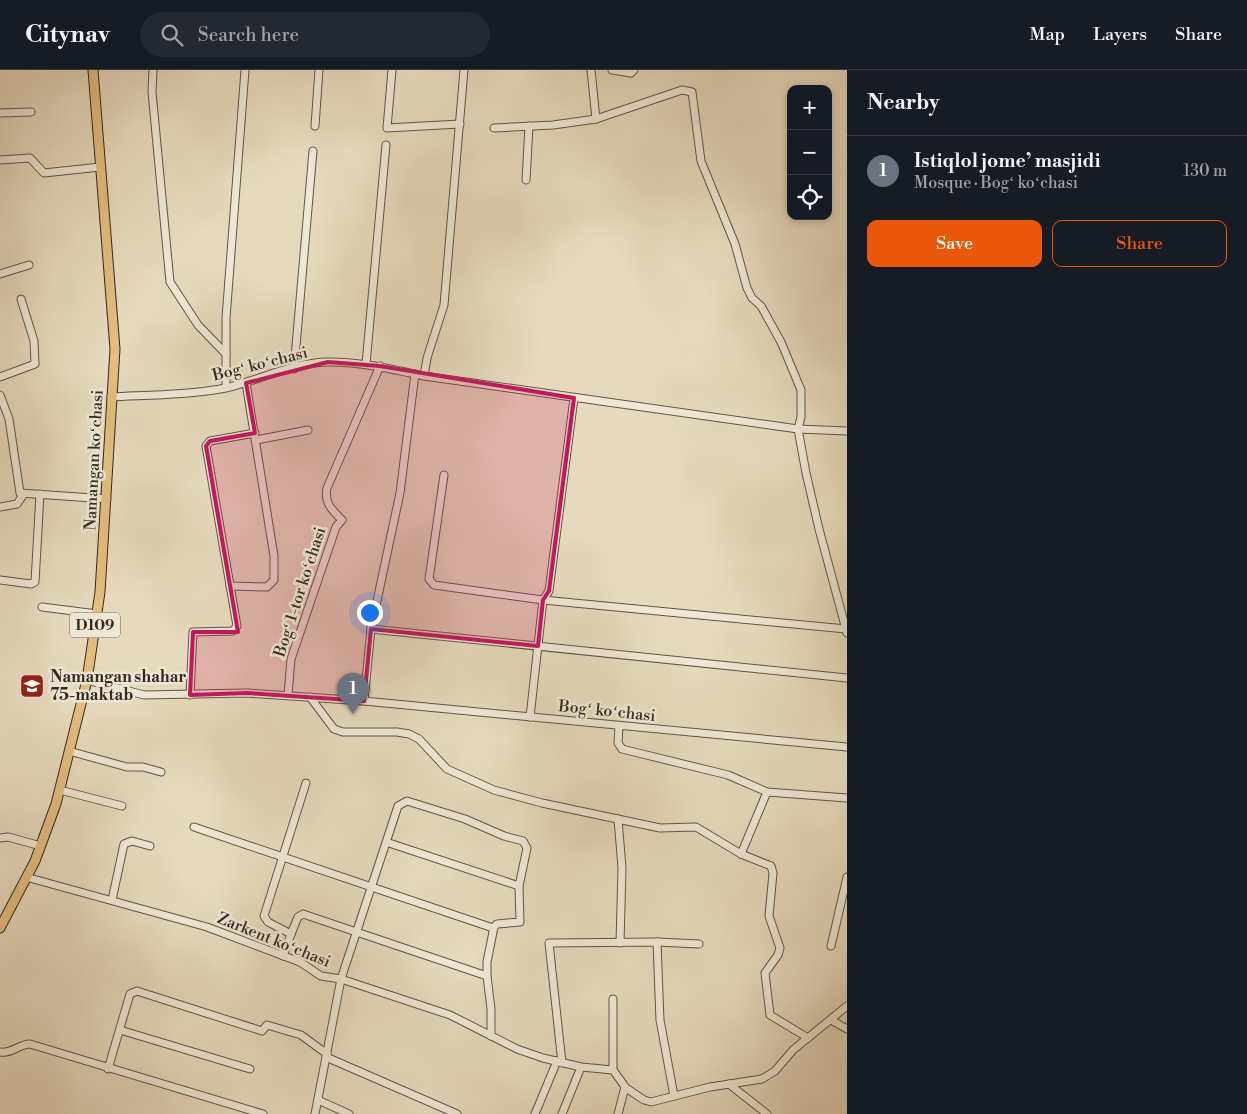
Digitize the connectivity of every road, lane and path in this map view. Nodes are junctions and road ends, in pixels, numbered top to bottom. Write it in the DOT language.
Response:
graph roads {
  1 [pos="92,70"];
  2 [pos="153,70"];
  3 [pos="245,70"];
  4 [pos="319,70"];
  5 [pos="392,70"];
  6 [pos="464,70"];
  7 [pos="591,70"];
  8 [pos="612,70"];
  9 [pos="634,70"];
  10 [pos="31,112"];
  11 [pos="0,113"];
  12 [pos="596,119"];
  13 [pos="460,124"];
  14 [pos="315,126"];
  15 [pos="529,126"];
  16 [pos="494,128"];
  17 [pos="386,145"];
  18 [pos="313,151"];
  19 [pos="0,160"];
  20 [pos="100,167"];
  21 [pos="526,180"];
  22 [pos="29,265"];
  23 [pos="0,274"];
  24 [pos="21,299"];
  25 [pos="226,354"];
  26 [pos="366,364"];
  27 [pos="380,366"];
  28 [pos="294,369"];
  29 [pos="415,374"];
  30 [pos="424,376"];
  31 [pos="0,377"];
  32 [pos="246,383"];
  33 [pos="226,387"];
  34 [pos="0,396"];
  35 [pos="112,397"];
  36 [pos="574,398"];
  37 [pos="798,429"];
  38 [pos="308,430"];
  39 [pos="847,431"];
  40 [pos="255,436"];
  41 [pos="444,475"];
  42 [pos="40,494"];
  43 [pos="23,495"];
  44 [pos="107,499"];
  45 [pos="0,508"];
  46 [pos="0,580"];
  47 [pos="230,586"];
  48 [pos="543,600"];
  49 [pos="42,607"];
  50 [pos="97,614"];
  51 [pos="371,629"];
  52 [pos="846,631"];
  53 [pos="538,646"];
  54 [pos="847,678"];
  55 [pos="87,680"];
  56 [pos="190,695"];
  57 [pos="288,695"];
  58 [pos="310,697"];
  59 [pos="364,701"];
  60 [pos="530,717"];
  61 [pos="619,726"];
  62 [pos="847,748"];
  63 [pos="69,751"];
  64 [pos="161,772"];
  65 [pos="306,783"];
  66 [pos="60,790"];
  67 [pos="767,792"];
  68 [pos="847,798"];
  69 [pos="122,806"];
  70 [pos="618,819"];
  71 [pos="194,827"];
  72 [pos="0,838"];
  73 [pos="386,842"];
  74 [pos="41,846"];
  75 [pos="150,846"];
  76 [pos="741,854"];
  77 [pos="282,857"];
  78 [pos="26,877"];
  79 [pos="847,877"];
  80 [pos="519,886"];
  81 [pos="371,887"];
  82 [pos="112,900"];
  83 [pos="0,928"];
  84 [pos="493,928"];
  85 [pos="356,932"];
  86 [pos="291,934"];
  87 [pos="657,942"];
  88 [pos="620,943"];
  89 [pos="700,944"];
  90 [pos="831,946"];
  91 [pos="283,956"];
  92 [pos="488,976"];
  93 [pos="341,979"];
  94 [pos="613,999"];
  95 [pos="847,1006"];
  96 [pos="830,1020"];
  97 [pos="847,1029"];
  98 [pos="120,1030"];
  99 [pos="491,1036"];
  100 [pos="808,1038"];
  101 [pos="0,1052"];
  102 [pos="326,1055"];
  103 [pos="559,1062"];
  104 [pos="581,1067"];
  105 [pos="108,1069"];
  106 [pos="250,1069"];
  107 [pos="613,1070"];
  108 [pos="729,1084"];
  109 [pos="625,1087"];
  110 [pos="674,1096"];
  111 [pos="318,1100"];
  112 [pos="263,1114"];
  113 [pos="315,1114"];
  114 [pos="349,1114"];
  115 [pos="457,1114"];
  116 [pos="535,1114"];
  117 [pos="562,1114"];
  118 [pos="618,1114"];
  119 [pos="767,1114"];
  1 -- 20 [label="main road, Namangan koʻchasi / D109"];
  2 -- 25 [label="street"];
  3 -- 25 [label="street"];
  4 -- 14 [label="street"];
  5 -- 13 [label="street"];
  6 -- 13 [label="street"];
  7 -- 12 [label="street"];
  8 -- 9 [label="street"];
  10 -- 11 [label="street"];
  12 -- 15 [label="street"];
  12 -- 37 [label="street"];
  13 -- 30 [label="street"];
  15 -- 16 [label="street"];
  15 -- 21 [label="street"];
  17 -- 26 [label="street"];
  18 -- 28 [label="street"];
  19 -- 20 [label="street"];
  20 -- 35 [label="main road, Namangan koʻchasi / D109"];
  22 -- 23 [label="street"];
  24 -- 31 [label="street"];
  25 -- 33 [label="street"];
  26 -- 27 [label="street, Bogʻ koʻchasi"];
  26 -- 28 [label="street, Bogʻ koʻchasi"];
  27 -- 29 [label="street, Bogʻ koʻchasi"];
  27 -- 57 [label="street, Bogʻ 1-tor koʻchasi"];
  28 -- 32 [label="street, Bogʻ koʻchasi"];
  29 -- 30 [label="street, Bogʻ koʻchasi"];
  29 -- 51 [label="street"];
  30 -- 36 [label="street, Bogʻ koʻchasi"];
  32 -- 33 [label="street, Bogʻ koʻchasi"];
  32 -- 40 [label="street"];
  33 -- 35 [label="street, Bogʻ koʻchasi"];
  34 -- 43 [label="street"];
  35 -- 44 [label="main road, Namangan koʻchasi / D109"];
  36 -- 37 [label="street, Bogʻ koʻchasi"];
  36 -- 48 [label="street"];
  37 -- 39 [label="street, Bogʻ koʻchasi"];
  37 -- 52 [label="street"];
  38 -- 40 [label="street"];
  40 -- 47 [label="street"];
  40 -- 47 [label="street"];
  41 -- 48 [label="street"];
  42 -- 43 [label="street"];
  42 -- 44 [label="street"];
  42 -- 46 [label="street"];
  43 -- 45 [label="street"];
  44 -- 50 [label="main road, Namangan koʻchasi / D109"];
  47 -- 56 [label="street"];
  48 -- 52 [label="street"];
  48 -- 53 [label="street"];
  49 -- 50 [label="street"];
  50 -- 55 [label="main road, Namangan koʻchasi / D109"];
  51 -- 53 [label="street"];
  51 -- 59 [label="street"];
  53 -- 54 [label="street"];
  53 -- 60 [label="street"];
  55 -- 56 [label="street, Bogʻ koʻchasi"];
  55 -- 63 [label="main road, Namangan koʻchasi / D109"];
  56 -- 57 [label="street, Bogʻ koʻchasi"];
  57 -- 58 [label="street, Bogʻ koʻchasi"];
  58 -- 59 [label="street, Bogʻ koʻchasi"];
  58 -- 70 [label="street"];
  59 -- 60 [label="street, Bogʻ koʻchasi"];
  60 -- 61 [label="street, Bogʻ koʻchasi"];
  61 -- 62 [label="street, Bogʻ koʻchasi"];
  61 -- 67 [label="street"];
  63 -- 64 [label="street"];
  63 -- 66 [label="main road, Namangan koʻchasi / D109"];
  65 -- 77 [label="street"];
  66 -- 69 [label="street"];
  66 -- 74 [label="main road, Namangan koʻchasi / D109"];
  67 -- 68 [label="street"];
  67 -- 76 [label="street"];
  70 -- 76 [label="street"];
  70 -- 88 [label="street"];
  71 -- 77 [label="street"];
  72 -- 74 [label="street"];
  73 -- 80 [label="street"];
  73 -- 80 [label="street"];
  73 -- 81 [label="street"];
  74 -- 78 [label="main road, D109"];
  75 -- 82 [label="street"];
  76 -- 100 [label="street"];
  77 -- 81 [label="street"];
  77 -- 86 [label="street"];
  78 -- 82 [label="street, Zarkent koʻchasi"];
  78 -- 83 [label="main road, D109"];
  79 -- 90 [label="street"];
  80 -- 84 [label="street"];
  81 -- 84 [label="street"];
  81 -- 85 [label="street"];
  82 -- 91 [label="street, Zarkent koʻchasi"];
  84 -- 92 [label="street"];
  85 -- 86 [label="street"];
  85 -- 92 [label="street"];
  85 -- 93 [label="street"];
  86 -- 91 [label="street"];
  87 -- 88 [label="street"];
  87 -- 89 [label="street"];
  87 -- 110 [label="street"];
  88 -- 103 [label="street"];
  91 -- 93 [label="street, Zarkent koʻchasi"];
  92 -- 99 [label="street"];
  93 -- 99 [label="street, Zarkent koʻchasi"];
  93 -- 102 [label="street"];
  94 -- 107 [label="street"];
  95 -- 96 [label="street"];
  96 -- 97 [label="street"];
  96 -- 100 [label="street"];
  98 -- 102 [label="street"];
  98 -- 105 [label="street"];
  98 -- 106 [label="street"];
  99 -- 103 [label="street, Zarkent koʻchasi"];
  100 -- 108 [label="street"];
  101 -- 105 [label="street"];
  102 -- 111 [label="street"];
  102 -- 115 [label="street"];
  103 -- 104 [label="street, Zarkent koʻchasi"];
  103 -- 116 [label="street"];
  104 -- 107 [label="street, Zarkent koʻchasi"];
  104 -- 117 [label="street"];
  105 -- 112 [label="street"];
  107 -- 109 [label="street"];
  108 -- 110 [label="street"];
  108 -- 119 [label="street"];
  109 -- 110 [label="street"];
  109 -- 118 [label="street"];
  111 -- 113 [label="street"];
  111 -- 114 [label="street"];
}
